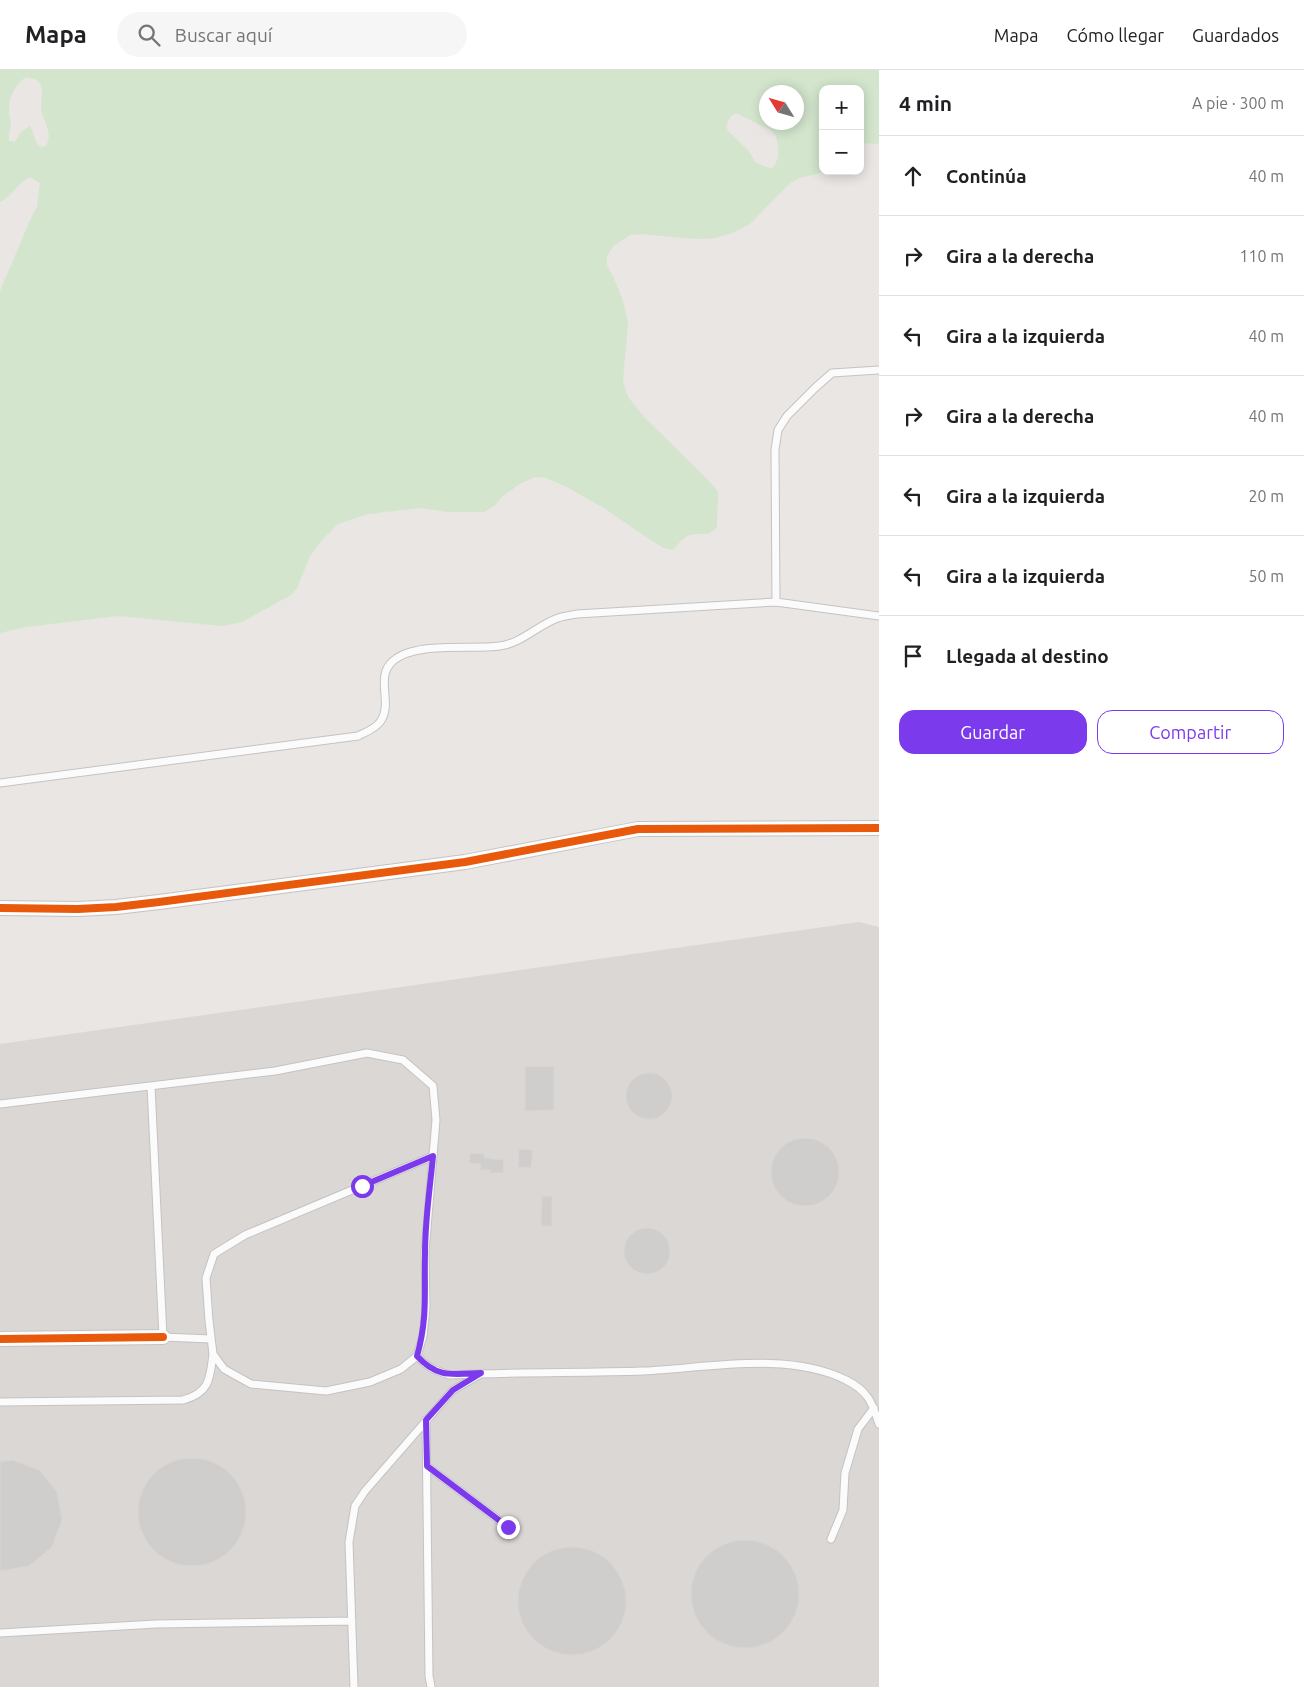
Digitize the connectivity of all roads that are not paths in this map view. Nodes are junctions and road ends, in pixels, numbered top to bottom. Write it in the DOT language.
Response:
graph roads {
  1 [pos="879,370"];
  2 [pos="776,602"];
  3 [pos="879,616"];
  4 [pos="0,783"];
  5 [pos="879,828"];
  6 [pos="0,908"];
  7 [pos="151,1086"];
  8 [pos="0,1104"];
  9 [pos="433,1156"];
  10 [pos="163,1337"];
  11 [pos="0,1339"];
  12 [pos="211,1339"];
  13 [pos="213,1354"];
  14 [pos="417,1356"];
  15 [pos="481,1373"];
  16 [pos="0,1402"];
  17 [pos="874,1408"];
  18 [pos="426,1420"];
  19 [pos="879,1424"];
  20 [pos="427,1466"];
  21 [pos="508,1527"];
  22 [pos="831,1539"];
  23 [pos="352,1621"];
  24 [pos="0,1634"];
  25 [pos="354,1687"];
  26 [pos="431,1687"];
  1 -- 2 [label="lane"];
  2 -- 3 [label="lane"];
  2 -- 4 [label="lane"];
  5 -- 6 [label="street"];
  7 -- 8 [label="lane"];
  7 -- 9 [label="lane"];
  7 -- 10 [label="lane"];
  9 -- 12 [label="lane"];
  9 -- 14 [label="lane"];
  10 -- 11 [label="street"];
  10 -- 12 [label="lane"];
  12 -- 13 [label="lane"];
  13 -- 14 [label="lane"];
  13 -- 16 [label="lane"];
  14 -- 15 [label="lane"];
  15 -- 17 [label="lane"];
  15 -- 18 [label="lane"];
  17 -- 19 [label="lane"];
  17 -- 22 [label="lane"];
  18 -- 20 [label="lane"];
  18 -- 23 [label="lane"];
  20 -- 21 [label="lane"];
  20 -- 26 [label="lane"];
  23 -- 24 [label="lane"];
  23 -- 25 [label="lane"];
}
